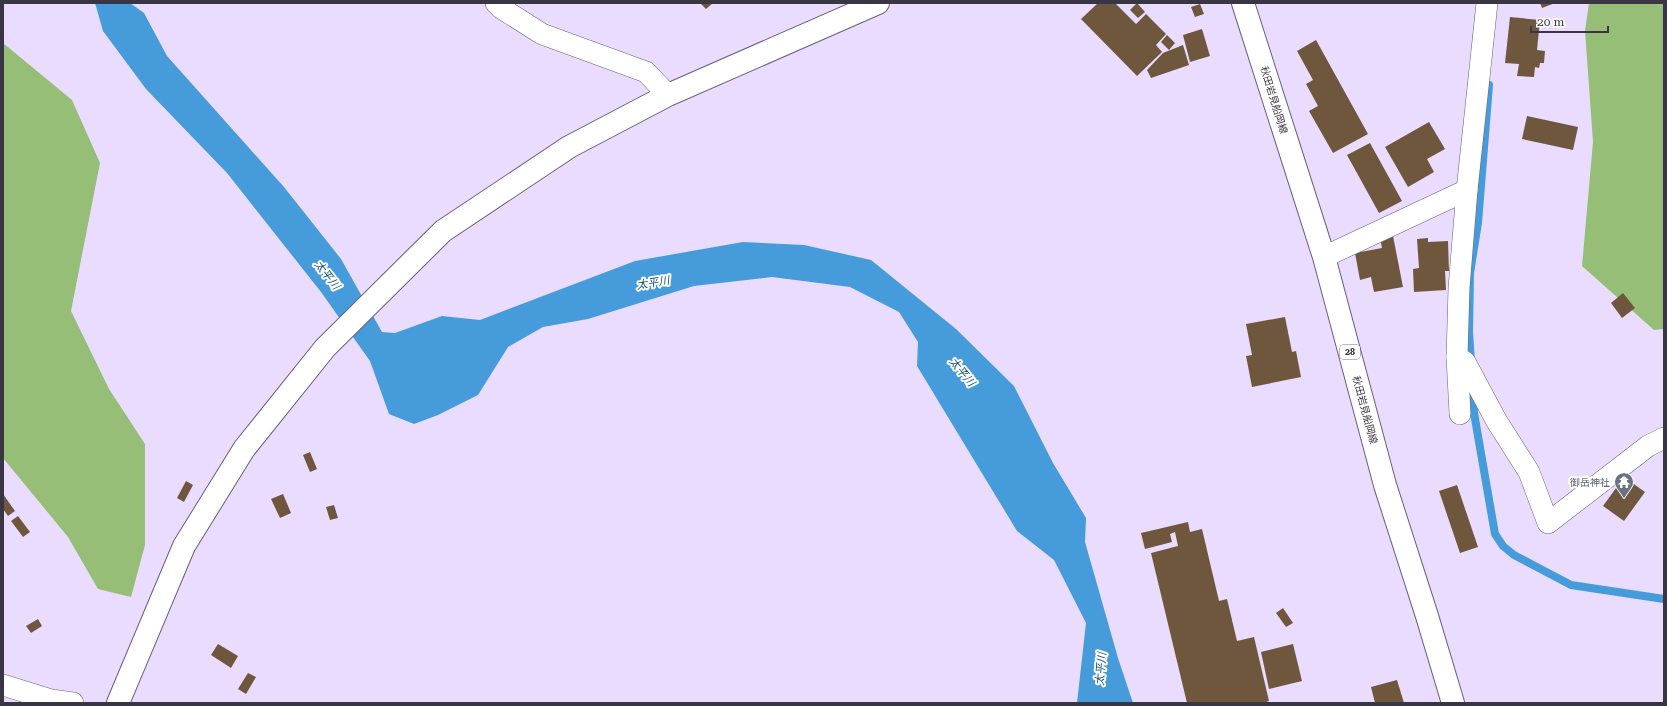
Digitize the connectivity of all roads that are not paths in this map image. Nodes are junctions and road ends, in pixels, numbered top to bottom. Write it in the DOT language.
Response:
graph roads {
  1 [pos="496,3"];
  2 [pos="1243,3"];
  3 [pos="1487,3"];
  4 [pos="867,5"];
  5 [pos="668,95"];
  6 [pos="1467,190"];
  7 [pos="1324,257"];
  8 [pos="1457,357"];
  9 [pos="1460,414"];
  10 [pos="1664,438"];
  11 [pos="3,685"];
  12 [pos="73,703"];
  13 [pos="118,703"];
  14 [pos="1453,703"];
  1 -- 5 [label="street"];
  2 -- 7 [label="street, 秋田岩見船岡線 / 28"];
  3 -- 6 [label="street"];
  4 -- 5 [label="street"];
  5 -- 13 [label="street"];
  6 -- 7 [label="street"];
  6 -- 8 [label="street"];
  7 -- 14 [label="street, 秋田岩見船岡線 / 28"];
  8 -- 9 [label="street"];
  8 -- 10 [label="street"];
  11 -- 12 [label="street"];
}
